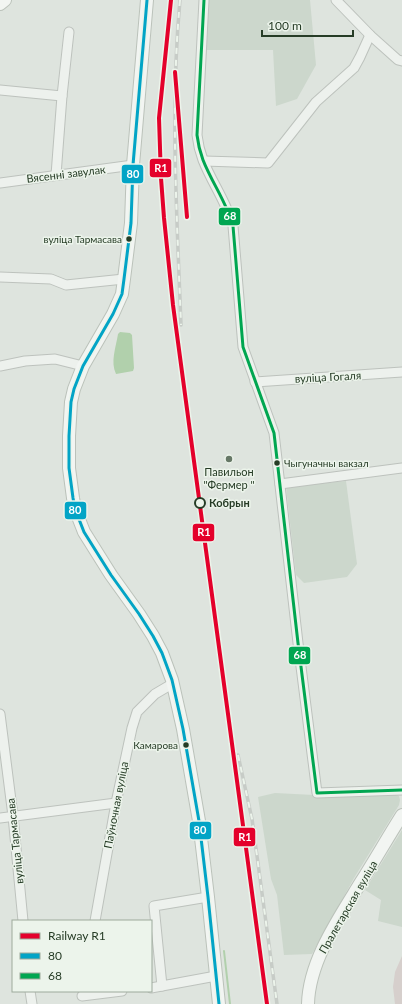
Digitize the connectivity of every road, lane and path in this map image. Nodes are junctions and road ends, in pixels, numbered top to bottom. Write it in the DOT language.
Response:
graph roads {
  1 [pos="4,0"];
  2 [pos="147,0"];
  3 [pos="204,0"];
  4 [pos="336,0"];
  5 [pos="0,4"];
  6 [pos="69,32"];
  7 [pos="370,36"];
  8 [pos="402,60"];
  9 [pos="0,90"];
  10 [pos="62,96"];
  11 [pos="204,161"];
  12 [pos="133,165"];
  13 [pos="56,175"];
  14 [pos="0,183"];
  15 [pos="0,277"];
  16 [pos="124,280"];
  17 [pos="0,366"];
  18 [pos="83,366"];
  19 [pos="402,372"];
  20 [pos="255,382"];
  21 [pos="402,468"];
  22 [pos="280,484"];
  23 [pos="172,684"];
  24 [pos="0,714"];
  25 [pos="402,790"];
  26 [pos="116,803"];
  27 [pos="402,815"];
  28 [pos="13,816"];
  29 [pos="0,818"];
  30 [pos="208,897"];
  31 [pos="23,920"];
  32 [pos="95,920"];
  33 [pos="216,976"];
  34 [pos="162,986"];
  35 [pos="152,988"];
  36 [pos="30,992"];
  37 [pos="115,992"];
  38 [pos="82,997"];
  39 [pos="32,1004"];
  40 [pos="219,1004"];
  41 [pos="308,1004"];
  1 -- 5 [label="main road"];
  2 -- 12 [label="main road"];
  3 -- 11 [label="street"];
  4 -- 7 [label="street"];
  6 -- 10 [label="street"];
  7 -- 8 [label="street"];
  7 -- 11 [label="street"];
  9 -- 10 [label="street"];
  10 -- 13 [label="street"];
  11 -- 20 [label="street"];
  12 -- 13 [label="street, Вясенні завулак"];
  12 -- 16 [label="main road"];
  13 -- 14 [label="street, Вясенні завулак"];
  15 -- 16 [label="street"];
  16 -- 18 [label="main road"];
  17 -- 18 [label="street"];
  18 -- 23 [label="main road"];
  19 -- 20 [label="street, вуліца Гогаля"];
  20 -- 22 [label="street"];
  21 -- 22 [label="street"];
  22 -- 25 [label="street"];
  23 -- 26 [label="street, Паўночная вуліца"];
  23 -- 30 [label="main road"];
  24 -- 28 [label="street, вуліца Тармасава"];
  26 -- 28 [label="street"];
  26 -- 32 [label="street, Паўночная вуліца"];
  27 -- 41 [label="main road, Пралетарская вуліца"];
  28 -- 29 [label="street"];
  28 -- 31 [label="street, вуліца Тармасава"];
  30 -- 33 [label="main road"];
  30 -- 34 [label="street"];
  33 -- 34 [label="street"];
  33 -- 40 [label="main road"];
  34 -- 35 [label="street"];
  36 -- 39 [label="street"];
  37 -- 38 [label="street"];
}
